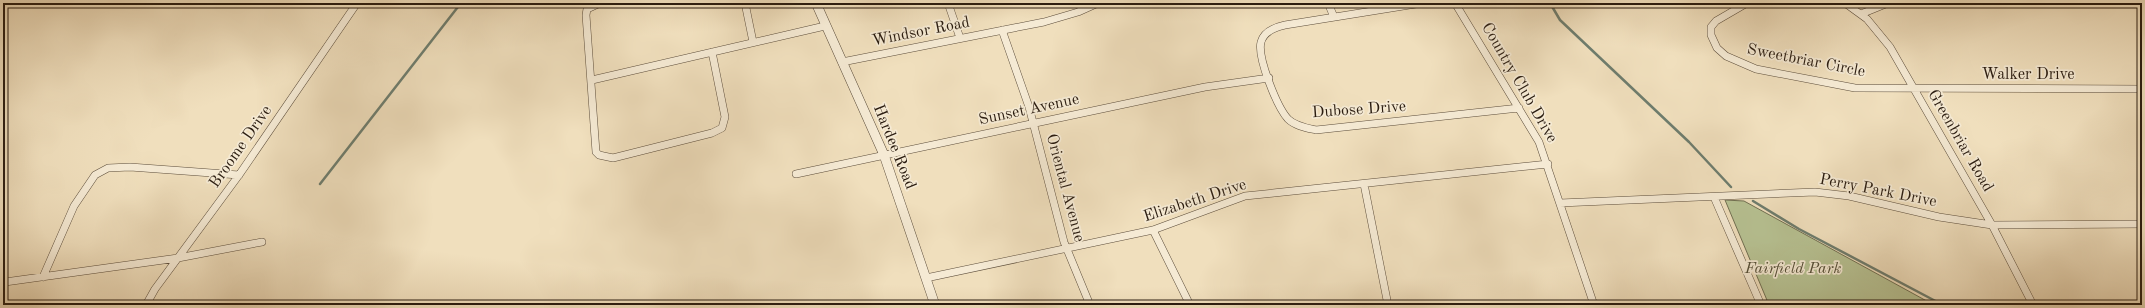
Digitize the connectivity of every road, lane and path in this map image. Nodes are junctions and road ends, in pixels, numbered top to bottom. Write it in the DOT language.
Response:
graph roads {
  1 [pos="8,3"];
  2 [pos="357,3"];
  3 [pos="600,3"];
  4 [pos="745,3"];
  5 [pos="816,3"];
  6 [pos="948,3"];
  7 [pos="1098,3"];
  8 [pos="1328,3"];
  9 [pos="1422,3"];
  10 [pos="1456,3"];
  11 [pos="1748,3"];
  12 [pos="1845,3"];
  13 [pos="1888,3"];
  14 [pos="3,4"];
  15 [pos="1861,14"];
  16 [pos="1334,17"];
  17 [pos="825,26"];
  18 [pos="1002,30"];
  19 [pos="960,38"];
  20 [pos="753,42"];
  21 [pos="712,52"];
  22 [pos="842,62"];
  23 [pos="1270,78"];
  24 [pos="592,80"];
  25 [pos="1914,88"];
  26 [pos="2142,89"];
  27 [pos="1519,108"];
  28 [pos="1034,123"];
  29 [pos="884,155"];
  30 [pos="1548,164"];
  31 [pos="796,174"];
  32 [pos="239,175"];
  33 [pos="1364,184"];
  34 [pos="1714,197"];
  35 [pos="1560,203"];
  36 [pos="2142,224"];
  37 [pos="1992,225"];
  38 [pos="1153,230"];
  39 [pos="262,242"];
  40 [pos="1066,250"];
  41 [pos="178,258"];
  42 [pos="44,277"];
  43 [pos="926,278"];
  44 [pos="5,282"];
  45 [pos="146,305"];
  46 [pos="935,305"];
  47 [pos="1090,305"];
  48 [pos="1190,305"];
  49 [pos="1388,305"];
  50 [pos="1594,305"];
  51 [pos="1761,305"];
  52 [pos="2033,305"];
  1 -- 14 [label="street"];
  2 -- 32 [label="street, Broome Drive"];
  3 -- 24 [label="street"];
  4 -- 20 [label="street"];
  5 -- 17 [label="street, Hardee Road"];
  6 -- 19 [label="street"];
  7 -- 18 [label="street, Windsor Road"];
  8 -- 16 [label="street"];
  9 -- 16 [label="street, Dubose Drive"];
  10 -- 27 [label="street, Country Club Drive"];
  11 -- 25 [label="street, Sweetbriar Circle"];
  12 -- 15 [label="street, Greenbriar Road"];
  13 -- 15 [label="street"];
  15 -- 25 [label="street, Greenbriar Road"];
  16 -- 23 [label="street, Dubose Drive"];
  17 -- 20 [label="street"];
  17 -- 22 [label="street, Hardee Road"];
  18 -- 19 [label="street, Windsor Road"];
  18 -- 28 [label="street, Oriental Avenue"];
  19 -- 22 [label="street, Windsor Road"];
  20 -- 21 [label="street"];
  21 -- 24 [label="street"];
  21 -- 24 [label="street"];
  22 -- 29 [label="street, Hardee Road"];
  23 -- 27 [label="street, Dubose Drive"];
  23 -- 28 [label="street, Sunset Avenue"];
  25 -- 26 [label="street, Walker Drive"];
  25 -- 37 [label="street, Greenbriar Road"];
  27 -- 30 [label="street, Country Club Drive"];
  28 -- 29 [label="street, Sunset Avenue"];
  28 -- 40 [label="street, Oriental Avenue"];
  29 -- 31 [label="street, Sunset Avenue"];
  29 -- 43 [label="street, Hardee Road"];
  30 -- 33 [label="street, Elizabeth Drive"];
  30 -- 35 [label="street, Country Club Drive"];
  32 -- 41 [label="street, Broome Drive"];
  32 -- 42 [label="street"];
  33 -- 38 [label="street, Elizabeth Drive"];
  33 -- 49 [label="street"];
  34 -- 35 [label="street, Perry Park Drive"];
  34 -- 37 [label="street, Perry Park Drive"];
  34 -- 51 [label="street"];
  35 -- 50 [label="street, Country Club Drive"];
  36 -- 37 [label="street, Perry Park Drive"];
  37 -- 52 [label="street, Greenbriar Road"];
  38 -- 40 [label="street, Elizabeth Drive"];
  38 -- 48 [label="street"];
  39 -- 41 [label="street"];
  40 -- 43 [label="street, Elizabeth Drive"];
  40 -- 47 [label="street, Oriental Avenue"];
  41 -- 42 [label="street"];
  41 -- 45 [label="street, Broome Drive"];
  42 -- 44 [label="street"];
  43 -- 46 [label="street, Hardee Road"];
}
